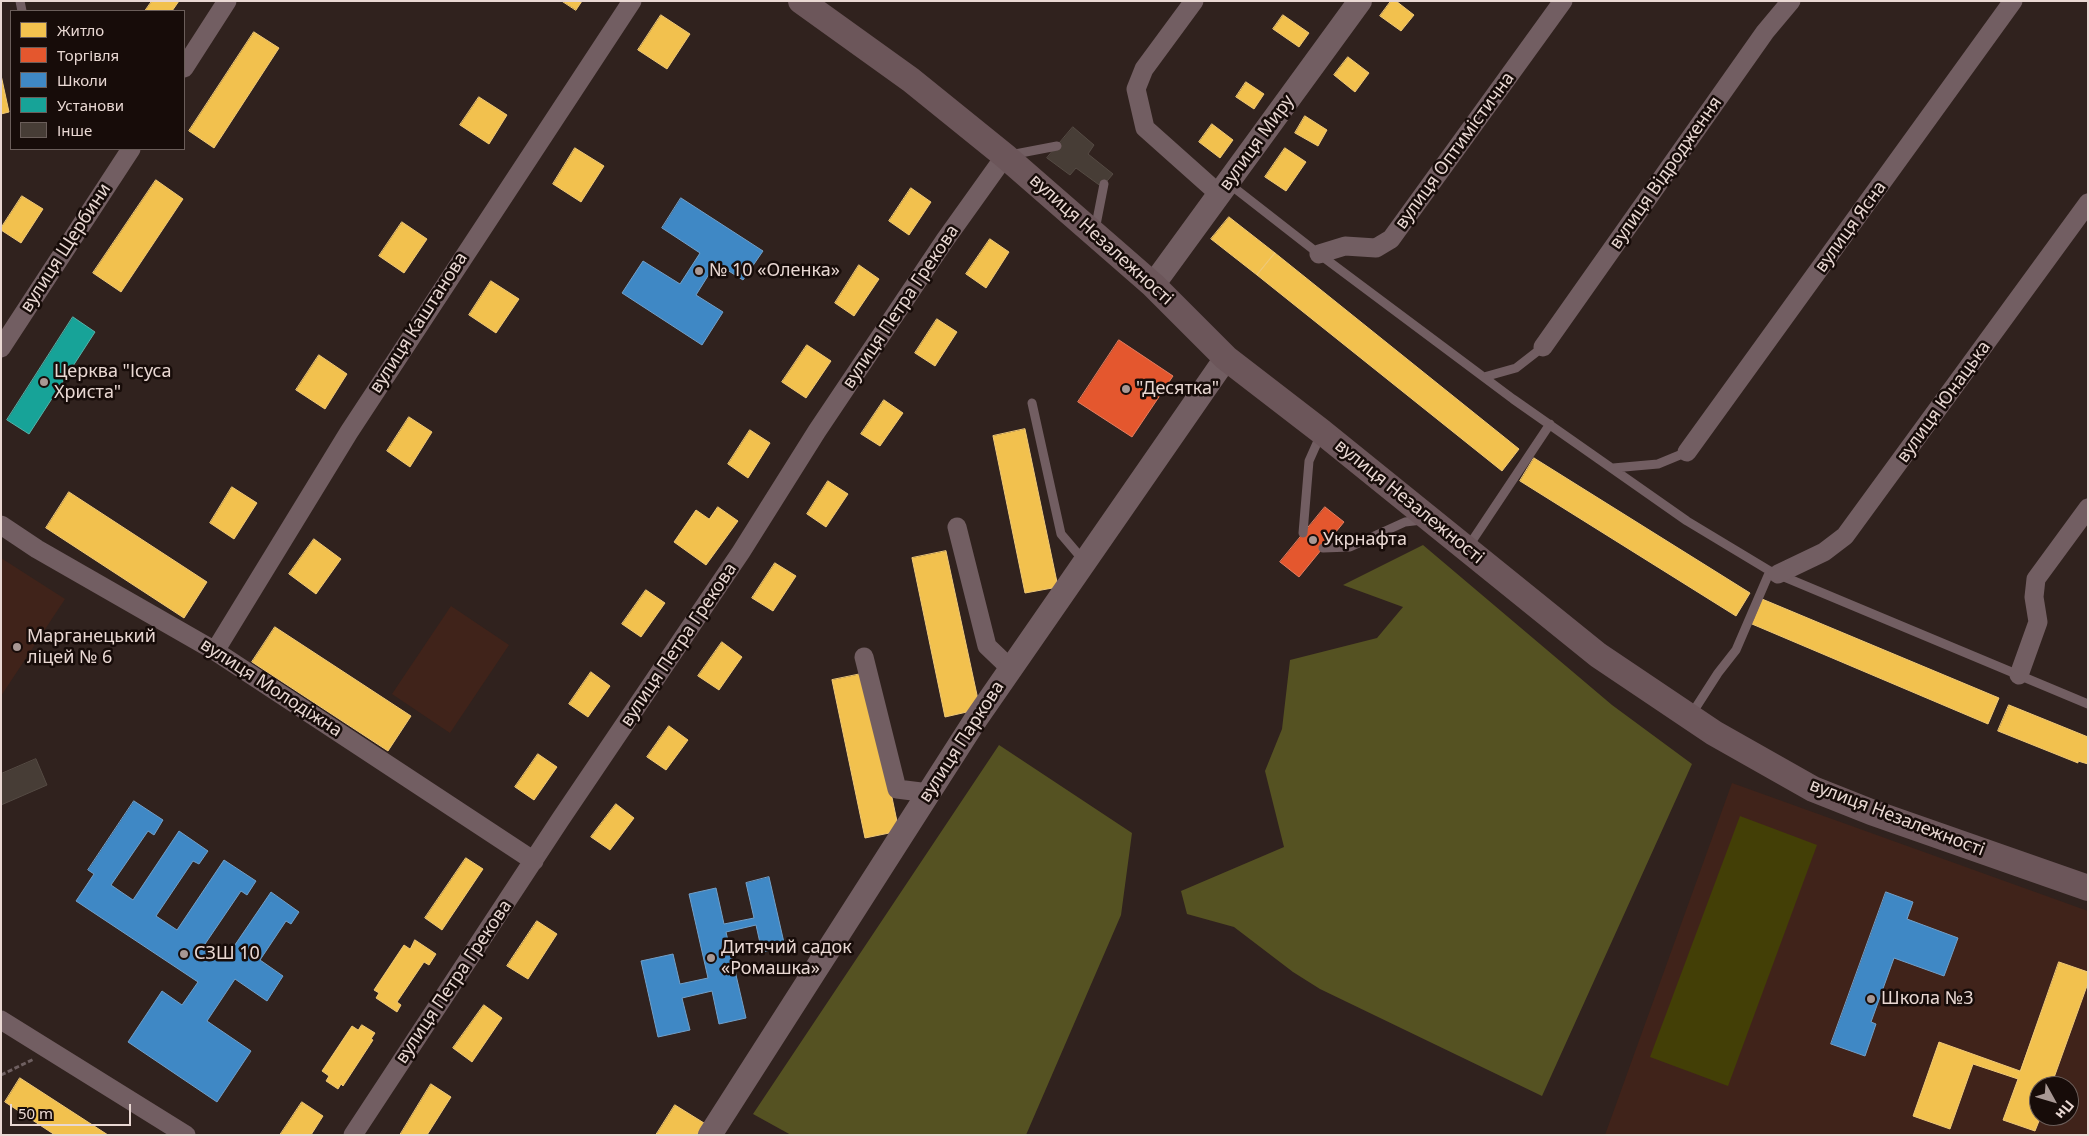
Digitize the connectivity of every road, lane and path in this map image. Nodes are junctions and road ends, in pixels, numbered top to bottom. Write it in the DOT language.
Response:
graph roads {
  1 [pos="227,1"];
  2 [pos="632,1"];
  3 [pos="801,1"];
  4 [pos="1194,1"];
  5 [pos="1360,1"];
  6 [pos="1563,1"];
  7 [pos="1791,1"];
  8 [pos="2013,1"];
  9 [pos="185,66"];
  10 [pos="1057,146"];
  11 [pos="130,150"];
  12 [pos="1005,156"];
  13 [pos="1104,184"];
  14 [pos="1224,188"];
  15 [pos="2088,204"];
  16 [pos="1095,233"];
  17 [pos="1319,254"];
  18 [pos="1153,285"];
  19 [pos="1543,347"];
  20 [pos="1,348"];
  21 [pos="1226,358"];
  22 [pos="1484,378"];
  23 [pos="1032,403"];
  24 [pos="1550,424"];
  25 [pos="1322,432"];
  26 [pos="1687,452"];
  27 [pos="1613,468"];
  28 [pos="2088,508"];
  29 [pos="1429,519"];
  30 [pos="1,525"];
  31 [pos="957,527"];
  32 [pos="1303,533"];
  33 [pos="1323,548"];
  34 [pos="1466,549"];
  35 [pos="1086,563"];
  36 [pos="1774,573"];
  37 [pos="215,651"];
  38 [pos="864,657"];
  39 [pos="1011,669"];
  40 [pos="2018,675"];
  41 [pos="2088,704"];
  42 [pos="1690,717"];
  43 [pos="929,793"];
  44 [pos="534,861"];
  45 [pos="2088,888"];
  46 [pos="1,1020"];
  47 [pos="51,1051"];
  48 [pos="1,1075"];
  49 [pos="186,1135"];
  50 [pos="353,1135"];
  51 [pos="710,1135"];
  1 -- 9 [label="street"];
  2 -- 37 [label="street, вулиця Каштанова"];
  3 -- 12 [label="main road, вулиця Незалежності"];
  4 -- 14 [label="street"];
  5 -- 14 [label="street, вулиця Миру"];
  6 -- 17 [label="street, вулиця Оптимістична"];
  7 -- 19 [label="street, вулиця Відродження"];
  8 -- 26 [label="street, вулиця Ясна"];
  10 -- 12 [label="lane"];
  11 -- 20 [label="street, вулиця Щербини"];
  12 -- 16 [label="main road, вулиця Незалежності"];
  12 -- 44 [label="street, вулиця Петра Грекова"];
  13 -- 16 [label="lane"];
  14 -- 17 [label="lane"];
  14 -- 18 [label="street, вулиця Миру"];
  15 -- 36 [label="street, вулиця Юнацька"];
  16 -- 18 [label="main road, вулиця Незалежності"];
  17 -- 22 [label="lane"];
  18 -- 21 [label="main road, вулиця Незалежності"];
  19 -- 22 [label="lane"];
  21 -- 25 [label="main road, вулиця Незалежності"];
  21 -- 35 [label="street, вулиця Паркова"];
  22 -- 24 [label="lane"];
  23 -- 35 [label="lane"];
  24 -- 27 [label="lane"];
  24 -- 34 [label="lane"];
  25 -- 29 [label="main road, вулиця Незалежності"];
  25 -- 32 [label="lane"];
  26 -- 27 [label="lane"];
  27 -- 36 [label="lane"];
  28 -- 40 [label="street"];
  29 -- 33 [label="lane"];
  29 -- 34 [label="main road, вулиця Незалежності"];
  30 -- 37 [label="street, вулиця Молодіжна"];
  31 -- 39 [label="street"];
  34 -- 42 [label="main road, вулиця Незалежності"];
  35 -- 39 [label="street, вулиця Паркова"];
  36 -- 40 [label="lane"];
  36 -- 42 [label="lane"];
  37 -- 44 [label="street, вулиця Молодіжна"];
  38 -- 43 [label="street"];
  39 -- 43 [label="street, вулиця Паркова"];
  40 -- 41 [label="lane"];
  42 -- 45 [label="main road, вулиця Незалежності"];
  43 -- 51 [label="street, вулиця Паркова"];
  44 -- 50 [label="street, вулиця Петра Грекова"];
  46 -- 47 [label="street"];
  47 -- 48 [label="path"];
  47 -- 49 [label="street"];
}
